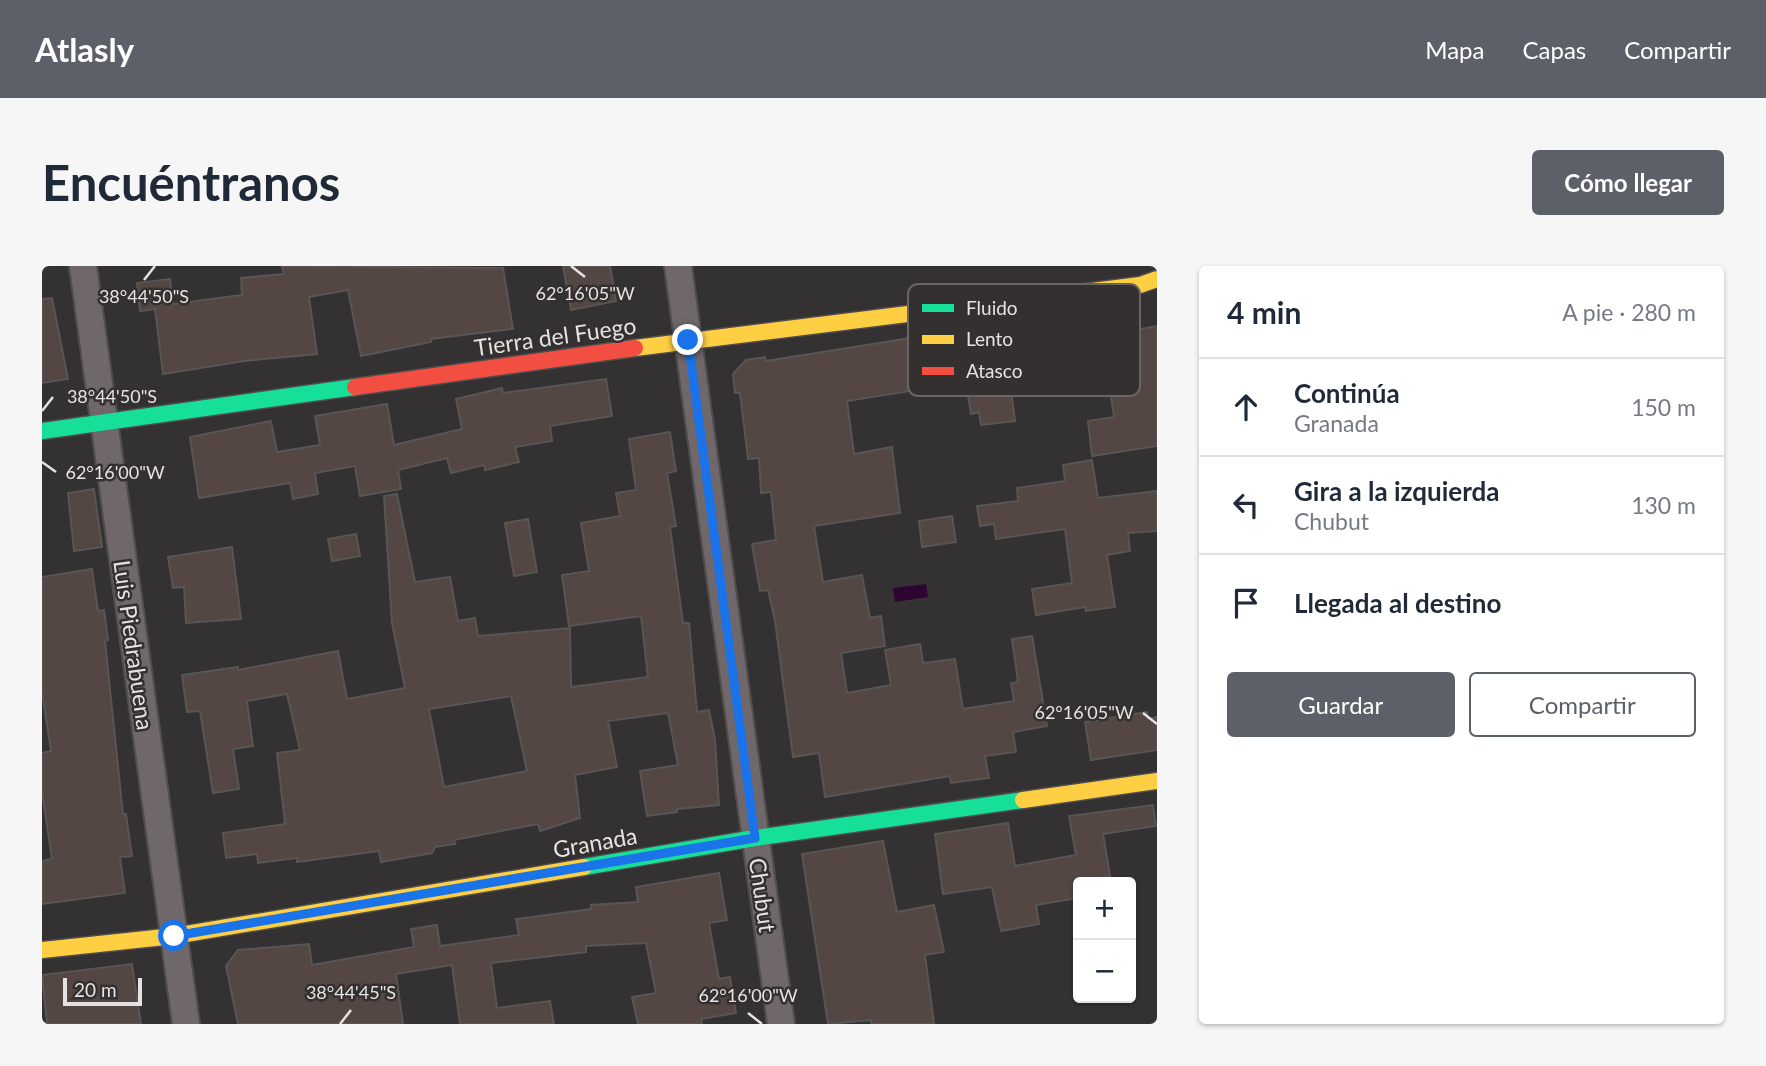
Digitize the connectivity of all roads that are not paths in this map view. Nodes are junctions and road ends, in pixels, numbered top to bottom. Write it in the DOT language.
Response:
graph roads {
  1 [pos="83,266"];
  2 [pos="678,266"];
  3 [pos="1157,279"];
  4 [pos="1140,285"];
  5 [pos="908,313"];
  6 [pos="688,340"];
  7 [pos="104,423"];
  8 [pos="42,431"];
  9 [pos="1157,781"];
  10 [pos="755,838"];
  11 [pos="174,936"];
  12 [pos="42,950"];
  13 [pos="186,1024"];
  14 [pos="780,1024"];
  1 -- 7 [label="street, Luis Piedrabuena"];
  2 -- 6 [label="street, Chubut"];
  3 -- 4 [label="street, Tierra del Fuego"];
  5 -- 6 [label="street, Tierra del Fuego"];
  6 -- 7 [label="street, Tierra del Fuego"];
  6 -- 10 [label="street, Chubut"];
  7 -- 8 [label="street, Tierra del Fuego"];
  7 -- 11 [label="street, Luis Piedrabuena"];
  9 -- 10 [label="street, Granada"];
  10 -- 11 [label="street, Granada"];
  10 -- 14 [label="street, Chubut"];
  11 -- 12 [label="street, Granada"];
  11 -- 13 [label="street, Luis Piedrabuena"];
}
